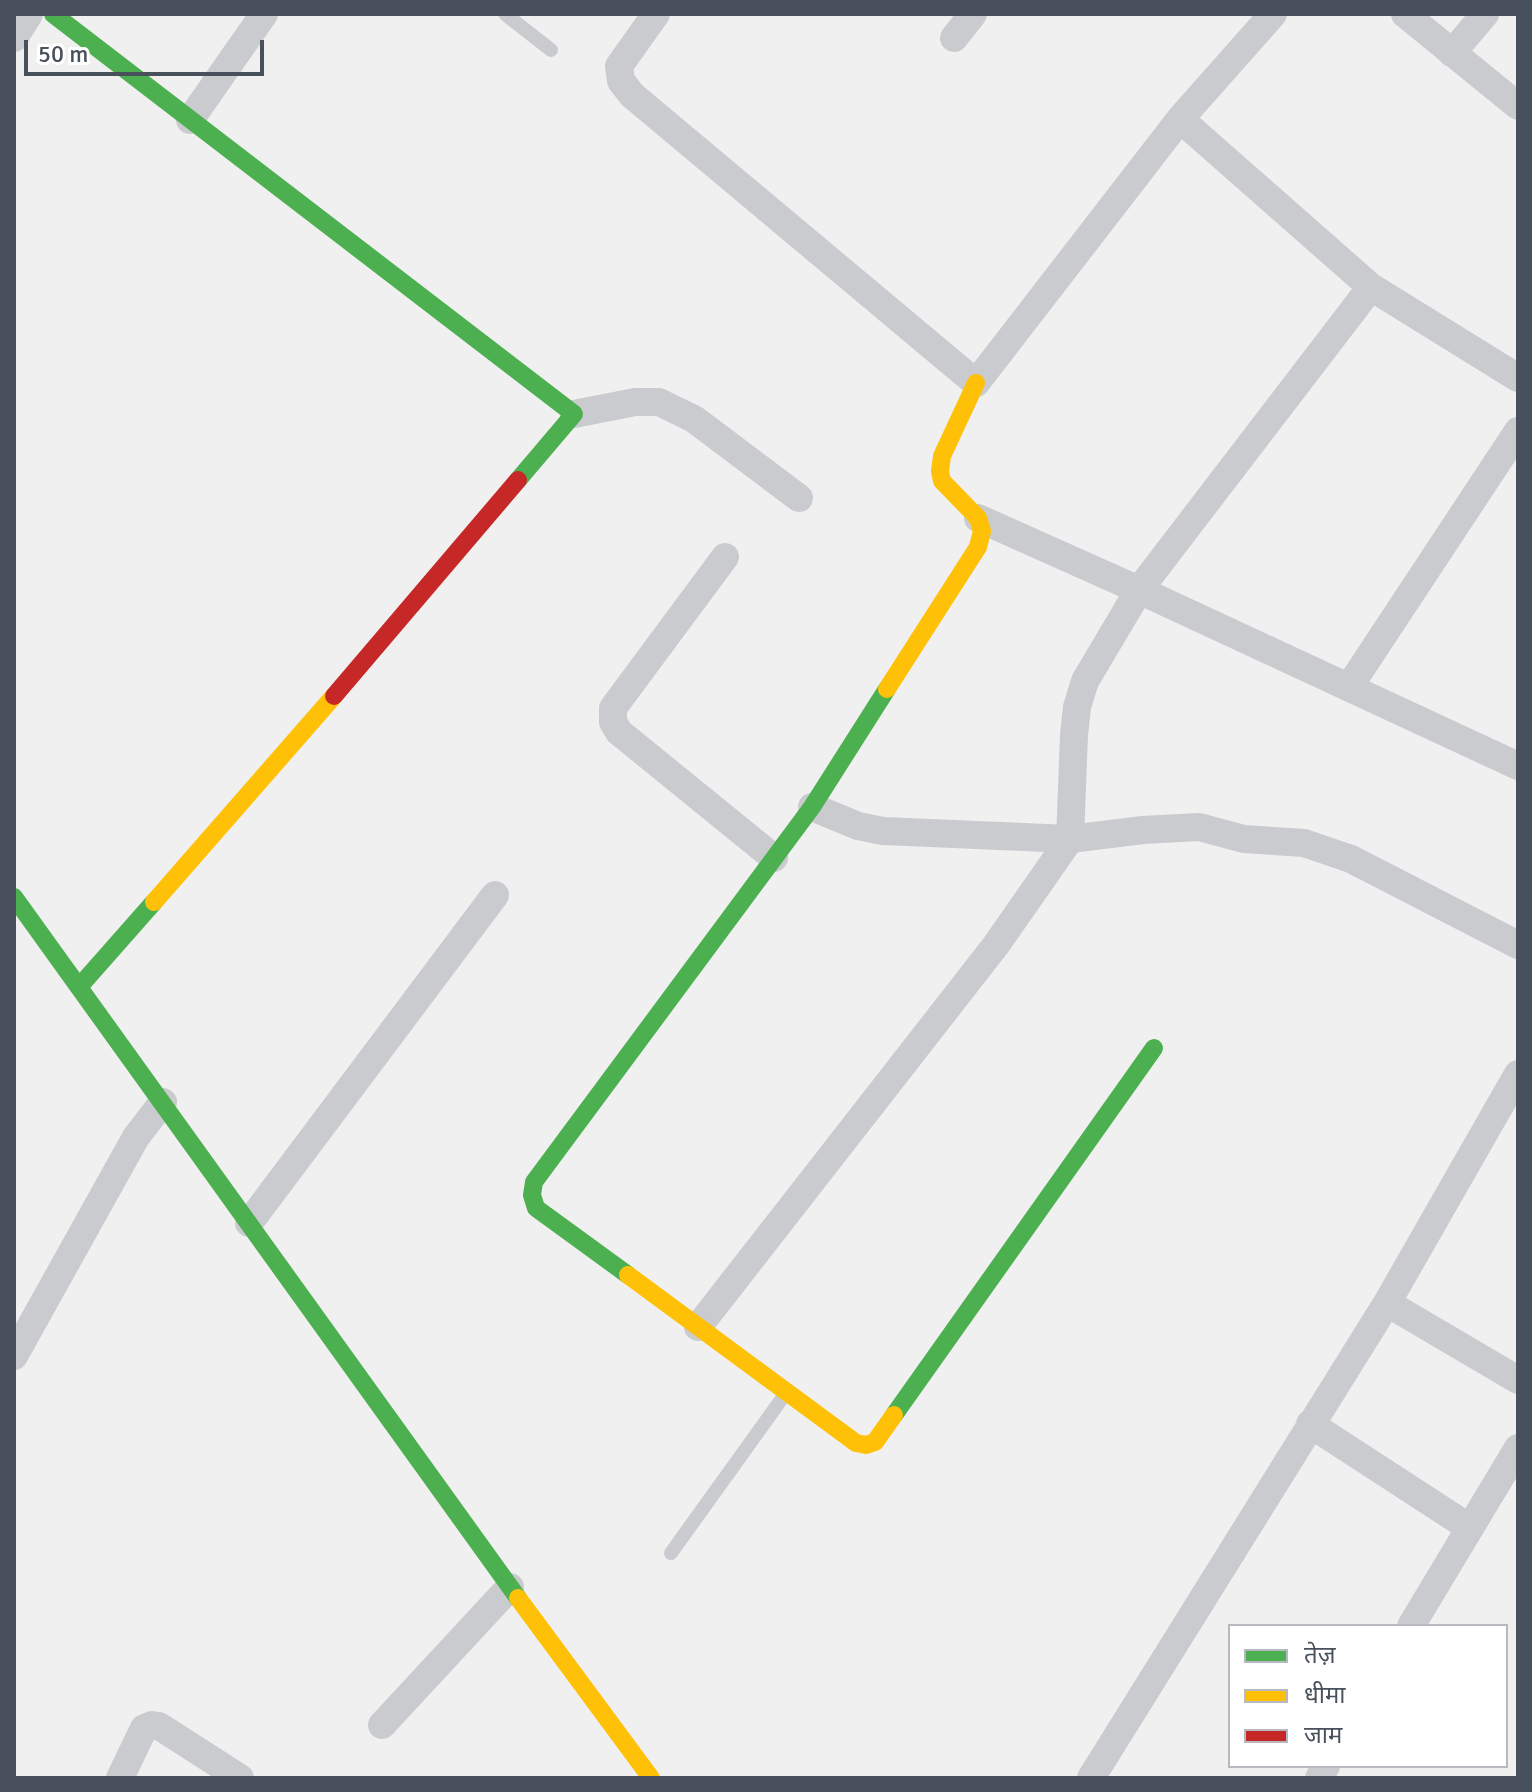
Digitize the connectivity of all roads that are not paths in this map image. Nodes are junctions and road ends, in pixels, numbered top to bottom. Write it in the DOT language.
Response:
graph roads {
  1 [pos="264,14"];
  2 [pos="505,14"];
  3 [pos="656,14"];
  4 [pos="973,14"];
  5 [pos="1273,14"];
  6 [pos="1405,14"];
  7 [pos="1485,14"];
  8 [pos="49,15"];
  9 [pos="14,38"];
  10 [pos="954,38"];
  11 [pos="551,50"];
  12 [pos="1452,53"];
  13 [pos="1518,106"];
  14 [pos="1180,119"];
  15 [pos="190,120"];
  16 [pos="1371,287"];
  17 [pos="1518,378"];
  18 [pos="976,383"];
  19 [pos="574,414"];
  20 [pos="1518,431"];
  21 [pos="799,498"];
  22 [pos="978,518"];
  23 [pos="725,557"];
  24 [pos="1139,590"];
  25 [pos="1349,687"];
  26 [pos="1518,766"];
  27 [pos="812,807"];
  28 [pos="1070,839"];
  29 [pos="774,858"];
  30 [pos="495,895"];
  31 [pos="14,897"];
  32 [pos="1518,945"];
  33 [pos="79,987"];
  34 [pos="1154,1048"];
  35 [pos="1518,1074"];
  36 [pos="163,1102"];
  37 [pos="1511,1104"];
  38 [pos="249,1223"];
  39 [pos="1387,1303"];
  40 [pos="698,1327"];
  41 [pos="14,1356"];
  42 [pos="1518,1380"];
  43 [pos="786,1392"];
  44 [pos="1310,1424"];
  45 [pos="1518,1448"];
  46 [pos="1470,1528"];
  47 [pos="671,1553"];
  48 [pos="510,1587"];
  49 [pos="1412,1624"];
  50 [pos="382,1725"];
  51 [pos="120,1778"];
  52 [pos="240,1778"];
  53 [pos="651,1778"];
  54 [pos="1091,1778"];
  1 -- 15 [label="street"];
  2 -- 11 [label="lane"];
  3 -- 18 [label="street"];
  4 -- 10 [label="street"];
  5 -- 14 [label="street"];
  6 -- 12 [label="street"];
  7 -- 12 [label="street"];
  8 -- 9 [label="street"];
  8 -- 15 [label="street"];
  12 -- 13 [label="street"];
  14 -- 16 [label="street"];
  14 -- 18 [label="street"];
  15 -- 19 [label="street"];
  16 -- 17 [label="street"];
  16 -- 24 [label="street"];
  18 -- 22 [label="street"];
  19 -- 21 [label="street"];
  19 -- 33 [label="street"];
  20 -- 25 [label="street"];
  22 -- 24 [label="street"];
  22 -- 27 [label="street"];
  23 -- 29 [label="street"];
  24 -- 25 [label="street"];
  24 -- 28 [label="street"];
  25 -- 26 [label="street"];
  27 -- 28 [label="street"];
  27 -- 29 [label="street"];
  28 -- 32 [label="street"];
  28 -- 40 [label="street"];
  29 -- 40 [label="street"];
  30 -- 38 [label="street"];
  31 -- 33 [label="street"];
  33 -- 36 [label="street"];
  34 -- 43 [label="street"];
  35 -- 37 [label="street"];
  36 -- 38 [label="street"];
  36 -- 41 [label="street"];
  37 -- 39 [label="street"];
  38 -- 48 [label="street"];
  39 -- 42 [label="street"];
  39 -- 44 [label="street"];
  40 -- 43 [label="street"];
  43 -- 47 [label="lane"];
  44 -- 46 [label="street"];
  44 -- 54 [label="street"];
  45 -- 46 [label="street"];
  46 -- 49 [label="street"];
  48 -- 50 [label="street"];
  48 -- 53 [label="street"];
  51 -- 52 [label="street"];
}
